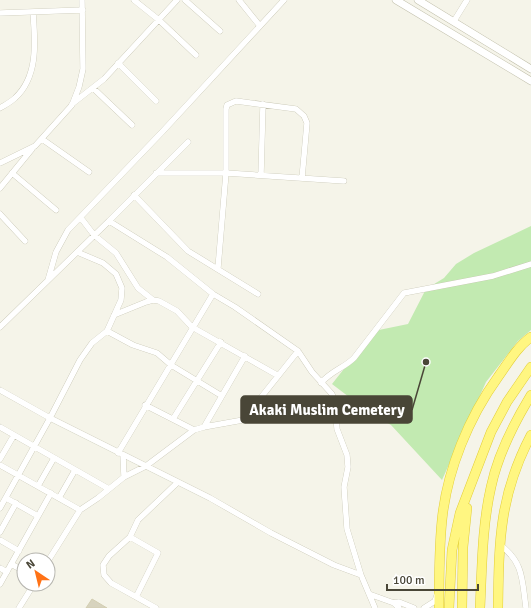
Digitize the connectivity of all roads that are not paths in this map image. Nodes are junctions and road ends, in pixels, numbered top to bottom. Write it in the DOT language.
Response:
graph roads {
  1 [pos="82,0"];
  2 [pos="134,0"];
  3 [pos="178,0"];
  4 [pos="185,0"];
  5 [pos="239,0"];
  6 [pos="284,0"];
  7 [pos="396,0"];
  8 [pos="418,0"];
  9 [pos="467,0"];
  10 [pos="83,10"];
  11 [pos="33,12"];
  12 [pos="0,13"];
  13 [pos="159,20"];
  14 [pos="454,21"];
  15 [pos="260,26"];
  16 [pos="220,31"];
  17 [pos="196,55"];
  18 [pos="118,64"];
  19 [pos="531,68"];
  20 [pos="531,81"];
  21 [pos="93,88"];
  22 [pos="156,101"];
  23 [pos="263,104"];
  24 [pos="72,105"];
  25 [pos="0,108"];
  26 [pos="132,125"];
  27 [pos="42,140"];
  28 [pos="188,142"];
  29 [pos="35,146"];
  30 [pos="0,163"];
  31 [pos="89,172"];
  32 [pos="12,173"];
  33 [pos="156,173"];
  34 [pos="226,174"];
  35 [pos="261,175"];
  36 [pos="302,178"];
  37 [pos="344,182"];
  38 [pos="0,188"];
  39 [pos="134,195"];
  40 [pos="56,210"];
  41 [pos="0,214"];
  42 [pos="81,218"];
  43 [pos="109,221"];
  44 [pos="94,235"];
  45 [pos="25,241"];
  46 [pos="77,252"];
  47 [pos="531,264"];
  48 [pos="218,268"];
  49 [pos="48,280"];
  50 [pos="213,294"];
  51 [pos="258,294"];
  52 [pos="153,300"];
  53 [pos="114,314"];
  54 [pos="0,327"];
  55 [pos="192,327"];
  56 [pos="107,330"];
  57 [pos="531,337"];
  58 [pos="221,342"];
  59 [pos="298,351"];
  60 [pos="245,356"];
  61 [pos="171,365"];
  62 [pos="531,367"];
  63 [pos="277,375"];
  64 [pos="197,381"];
  65 [pos="321,383"];
  66 [pos="0,390"];
  67 [pos="531,395"];
  68 [pos="222,396"];
  69 [pos="145,405"];
  70 [pos="50,418"];
  71 [pos="173,419"];
  72 [pos="0,427"];
  73 [pos="204,427"];
  74 [pos="194,430"];
  75 [pos="14,435"];
  76 [pos="531,435"];
  77 [pos="35,447"];
  78 [pos="120,454"];
  79 [pos="0,457"];
  80 [pos="54,458"];
  81 [pos="0,465"];
  82 [pos="146,466"];
  83 [pos="75,470"];
  84 [pos="475,472"];
  85 [pos="19,475"];
  86 [pos="124,477"];
  87 [pos="178,482"];
  88 [pos="38,486"];
  89 [pos="109,489"];
  90 [pos="51,493"];
  91 [pos="6,498"];
  92 [pos="59,498"];
  93 [pos="16,503"];
  94 [pos="0,508"];
  95 [pos="80,510"];
  96 [pos="0,512"];
  97 [pos="38,516"];
  98 [pos="8,517"];
  99 [pos="0,532"];
  100 [pos="130,537"];
  101 [pos="0,540"];
  102 [pos="499,544"];
  103 [pos="19,551"];
  104 [pos="54,552"];
  105 [pos="482,552"];
  106 [pos="11,564"];
  107 [pos="16,567"];
  108 [pos="0,568"];
  109 [pos="7,572"];
  110 [pos="361,575"];
  111 [pos="0,584"];
  112 [pos="439,589"];
  113 [pos="29,592"];
  114 [pos="370,594"];
  115 [pos="136,597"];
  116 [pos="394,603"];
  117 [pos="19,608"];
  118 [pos="156,608"];
  119 [pos="375,608"];
  120 [pos="399,608"];
  121 [pos="414,608"];
  122 [pos="424,608"];
  123 [pos="439,608"];
  124 [pos="449,608"];
  125 [pos="462,608"];
  126 [pos="480,608"];
  127 [pos="486,608"];
  128 [pos="498,608"];
  129 [pos="526,608"];
  1 -- 10 [label="street"];
  2 -- 13 [label="street"];
  3 -- 13 [label="street"];
  4 -- 16 [label="street"];
  5 -- 15 [label="street"];
  6 -- 15 [label="street"];
  7 -- 20 [label="street"];
  8 -- 14 [label="street"];
  9 -- 14 [label="street"];
  10 -- 11 [label="street"];
  10 -- 24 [label="street"];
  11 -- 12 [label="street"];
  11 -- 25 [label="street"];
  13 -- 17 [label="street"];
  13 -- 18 [label="street"];
  14 -- 19 [label="street"];
  15 -- 42 [label="street"];
  18 -- 21 [label="street"];
  18 -- 22 [label="street"];
  21 -- 24 [label="street"];
  21 -- 26 [label="street"];
  23 -- 34 [label="street"];
  23 -- 35 [label="street"];
  23 -- 36 [label="street"];
  24 -- 27 [label="street"];
  27 -- 29 [label="street"];
  27 -- 31 [label="street"];
  28 -- 33 [label="street"];
  29 -- 30 [label="street"];
  29 -- 32 [label="street"];
  32 -- 38 [label="street"];
  32 -- 40 [label="street"];
  33 -- 34 [label="street"];
  33 -- 39 [label="street"];
  34 -- 35 [label="street"];
  34 -- 48 [label="street"];
  35 -- 36 [label="street"];
  36 -- 37 [label="street"];
  39 -- 43 [label="street"];
  39 -- 48 [label="street"];
  41 -- 45 [label="street"];
  42 -- 44 [label="street"];
  42 -- 49 [label="street"];
  43 -- 44 [label="street"];
  43 -- 50 [label="street"];
  44 -- 46 [label="street"];
  44 -- 52 [label="street"];
  46 -- 49 [label="street"];
  46 -- 53 [label="street"];
  47 -- 65 [label="street"];
  48 -- 51 [label="street"];
  49 -- 54 [label="street"];
  50 -- 55 [label="street"];
  50 -- 59 [label="street"];
  52 -- 53 [label="street"];
  52 -- 55 [label="street"];
  53 -- 56 [label="street"];
  55 -- 58 [label="street"];
  55 -- 61 [label="street"];
  56 -- 61 [label="street"];
  56 -- 70 [label="street"];
  57 -- 112 [label="highway"];
  58 -- 60 [label="street"];
  58 -- 64 [label="street"];
  59 -- 63 [label="street"];
  59 -- 65 [label="street"];
  60 -- 63 [label="street"];
  60 -- 68 [label="street"];
  61 -- 64 [label="street"];
  61 -- 69 [label="street"];
  62 -- 84 [label="highway"];
  63 -- 73 [label="street"];
  64 -- 68 [label="street"];
  64 -- 71 [label="street"];
  65 -- 110 [label="street"];
  66 -- 70 [label="street"];
  67 -- 105 [label="highway"];
  68 -- 73 [label="street"];
  69 -- 71 [label="street"];
  69 -- 78 [label="street"];
  70 -- 77 [label="street"];
  70 -- 78 [label="street"];
  71 -- 74 [label="street"];
  72 -- 75 [label="street"];
  73 -- 74 [label="street"];
  74 -- 82 [label="street"];
  75 -- 77 [label="street"];
  75 -- 79 [label="street"];
  76 -- 102 [label="highway"];
  77 -- 80 [label="street"];
  77 -- 85 [label="street"];
  78 -- 82 [label="street"];
  78 -- 86 [label="street"];
  80 -- 83 [label="street"];
  80 -- 88 [label="street"];
  81 -- 85 [label="street"];
  82 -- 86 [label="street"];
  82 -- 87 [label="street"];
  83 -- 89 [label="street"];
  83 -- 92 [label="street"];
  84 -- 124 [label="highway"];
  84 -- 125 [label="highway"];
  85 -- 88 [label="street"];
  85 -- 91 [label="street"];
  86 -- 89 [label="street"];
  87 -- 100 [label="street"];
  87 -- 110 [label="street"];
  88 -- 90 [label="street"];
  89 -- 95 [label="street"];
  90 -- 92 [label="street"];
  90 -- 97 [label="street"];
  91 -- 93 [label="street"];
  91 -- 94 [label="street"];
  92 -- 95 [label="street"];
  93 -- 97 [label="street"];
  93 -- 98 [label="street"];
  95 -- 104 [label="street"];
  96 -- 98 [label="street"];
  97 -- 103 [label="street"];
  98 -- 99 [label="street"];
  100 -- 115 [label="street"];
  100 -- 115 [label="street"];
  101 -- 103 [label="street"];
  102 -- 128 [label="highway"];
  102 -- 129 [label="street"];
  103 -- 106 [label="street"];
  105 -- 126 [label="highway"];
  105 -- 127 [label="highway"];
  106 -- 107 [label="street"];
  106 -- 109 [label="street"];
  108 -- 109 [label="street"];
  109 -- 111 [label="street"];
  110 -- 114 [label="street"];
  112 -- 122 [label="street"];
  112 -- 123 [label="highway"];
  113 -- 117 [label="street"];
  114 -- 116 [label="street"];
  114 -- 119 [label="street"];
  115 -- 118 [label="street"];
  116 -- 120 [label="street"];
  116 -- 121 [label="street"];
}
